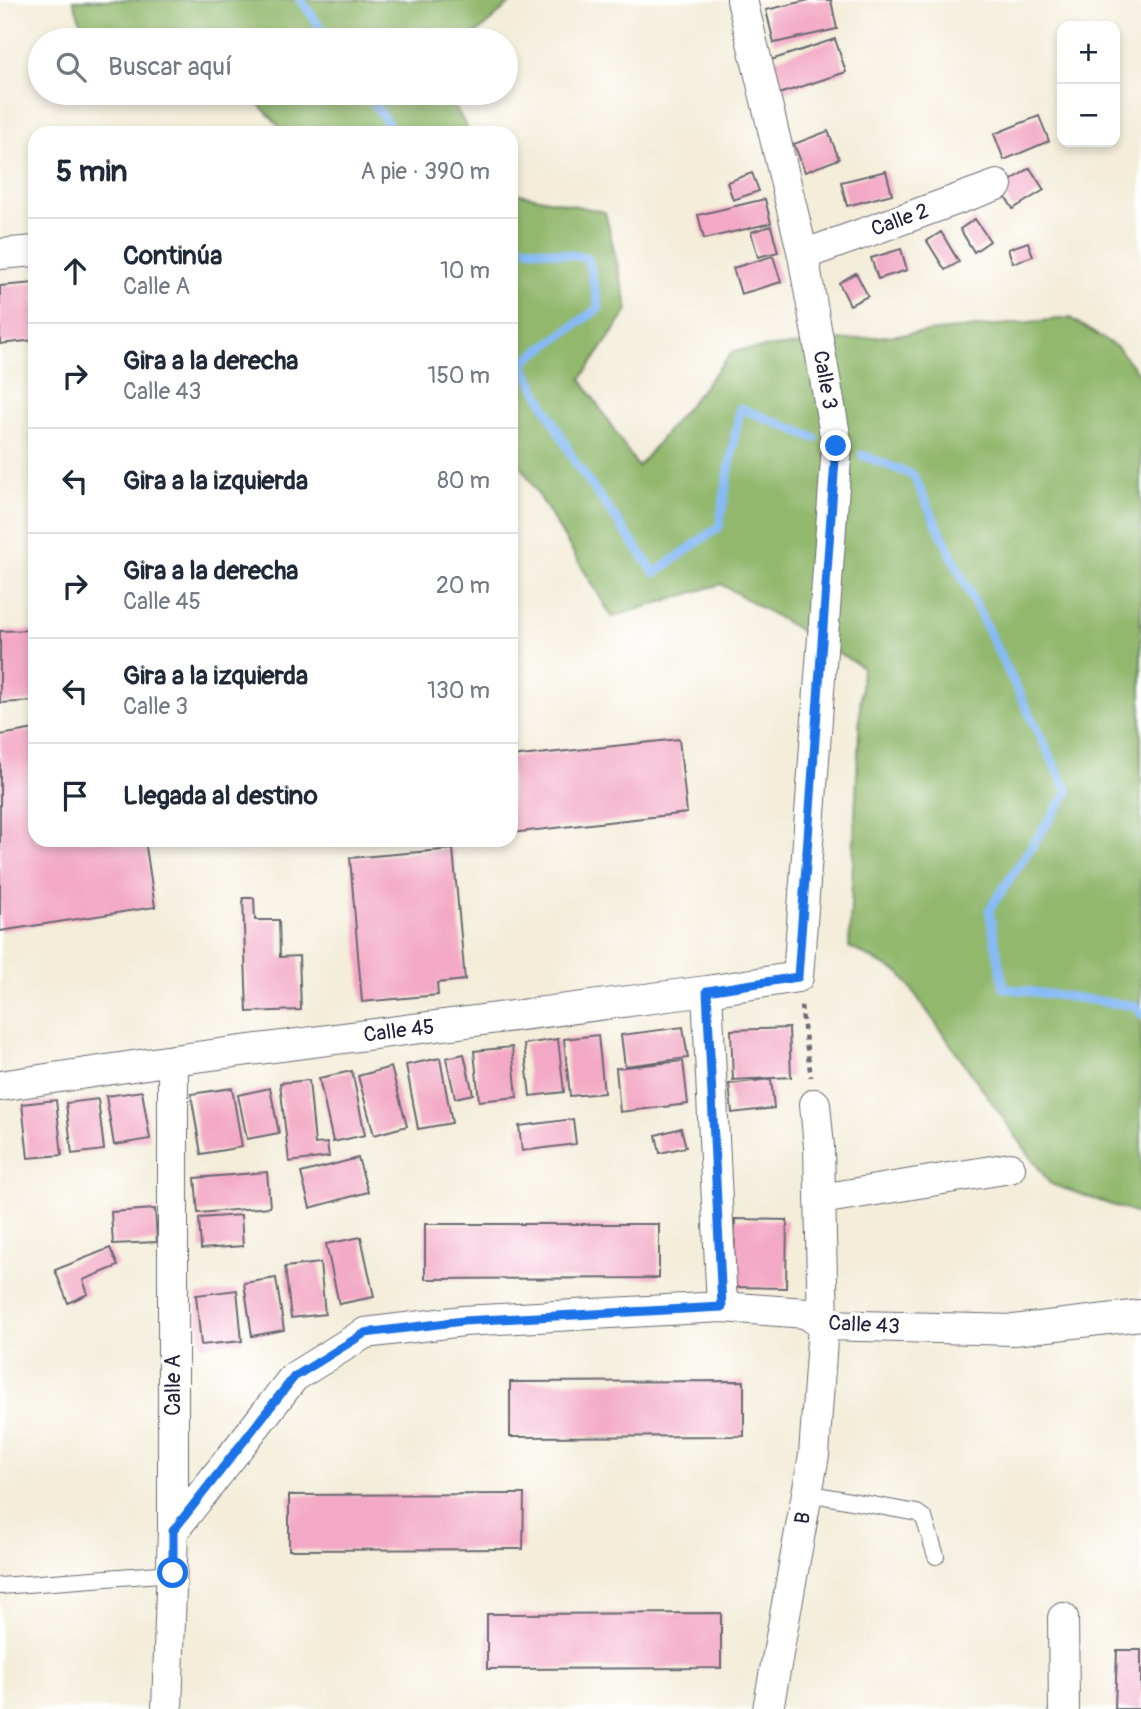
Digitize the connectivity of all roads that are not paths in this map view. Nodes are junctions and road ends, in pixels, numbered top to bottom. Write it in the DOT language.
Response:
graph roads {
  1 [pos="742,0"];
  2 [pos="997,185"];
  3 [pos="28,252"];
  4 [pos="0,254"];
  5 [pos="803,255"];
  6 [pos="798,977"];
  7 [pos="707,991"];
  8 [pos="173,1060"];
  9 [pos="0,1086"];
  10 [pos="815,1104"];
  11 [pos="1010,1168"];
  12 [pos="821,1199"];
  13 [pos="722,1307"];
  14 [pos="1141,1315"];
  15 [pos="823,1325"];
  16 [pos="807,1493"];
  17 [pos="173,1531"];
  18 [pos="936,1556"];
  19 [pos="173,1573"];
  20 [pos="0,1586"];
  21 [pos="1063,1618"];
  22 [pos="167,1709"];
  23 [pos="768,1709"];
  24 [pos="1064,1709"];
  1 -- 5 [label="street, Calle 3"];
  2 -- 5 [label="street, Calle 2"];
  3 -- 4 [label="street"];
  5 -- 6 [label="street, Calle 3"];
  6 -- 7 [label="street, Calle 45"];
  7 -- 8 [label="street, Calle 45"];
  7 -- 13 [label="street"];
  8 -- 9 [label="street, Calle 45"];
  8 -- 17 [label="street, Calle A"];
  10 -- 12 [label="street, B"];
  11 -- 12 [label="street"];
  12 -- 15 [label="street, B"];
  13 -- 15 [label="street, Calle 43"];
  13 -- 17 [label="street, Calle 43"];
  14 -- 15 [label="street, Calle 43"];
  15 -- 16 [label="street, B"];
  16 -- 18 [label="lane"];
  16 -- 23 [label="street, B"];
  17 -- 19 [label="street, Calle A"];
  19 -- 20 [label="lane"];
  19 -- 22 [label="street, Calle A"];
  21 -- 24 [label="street"];
}
